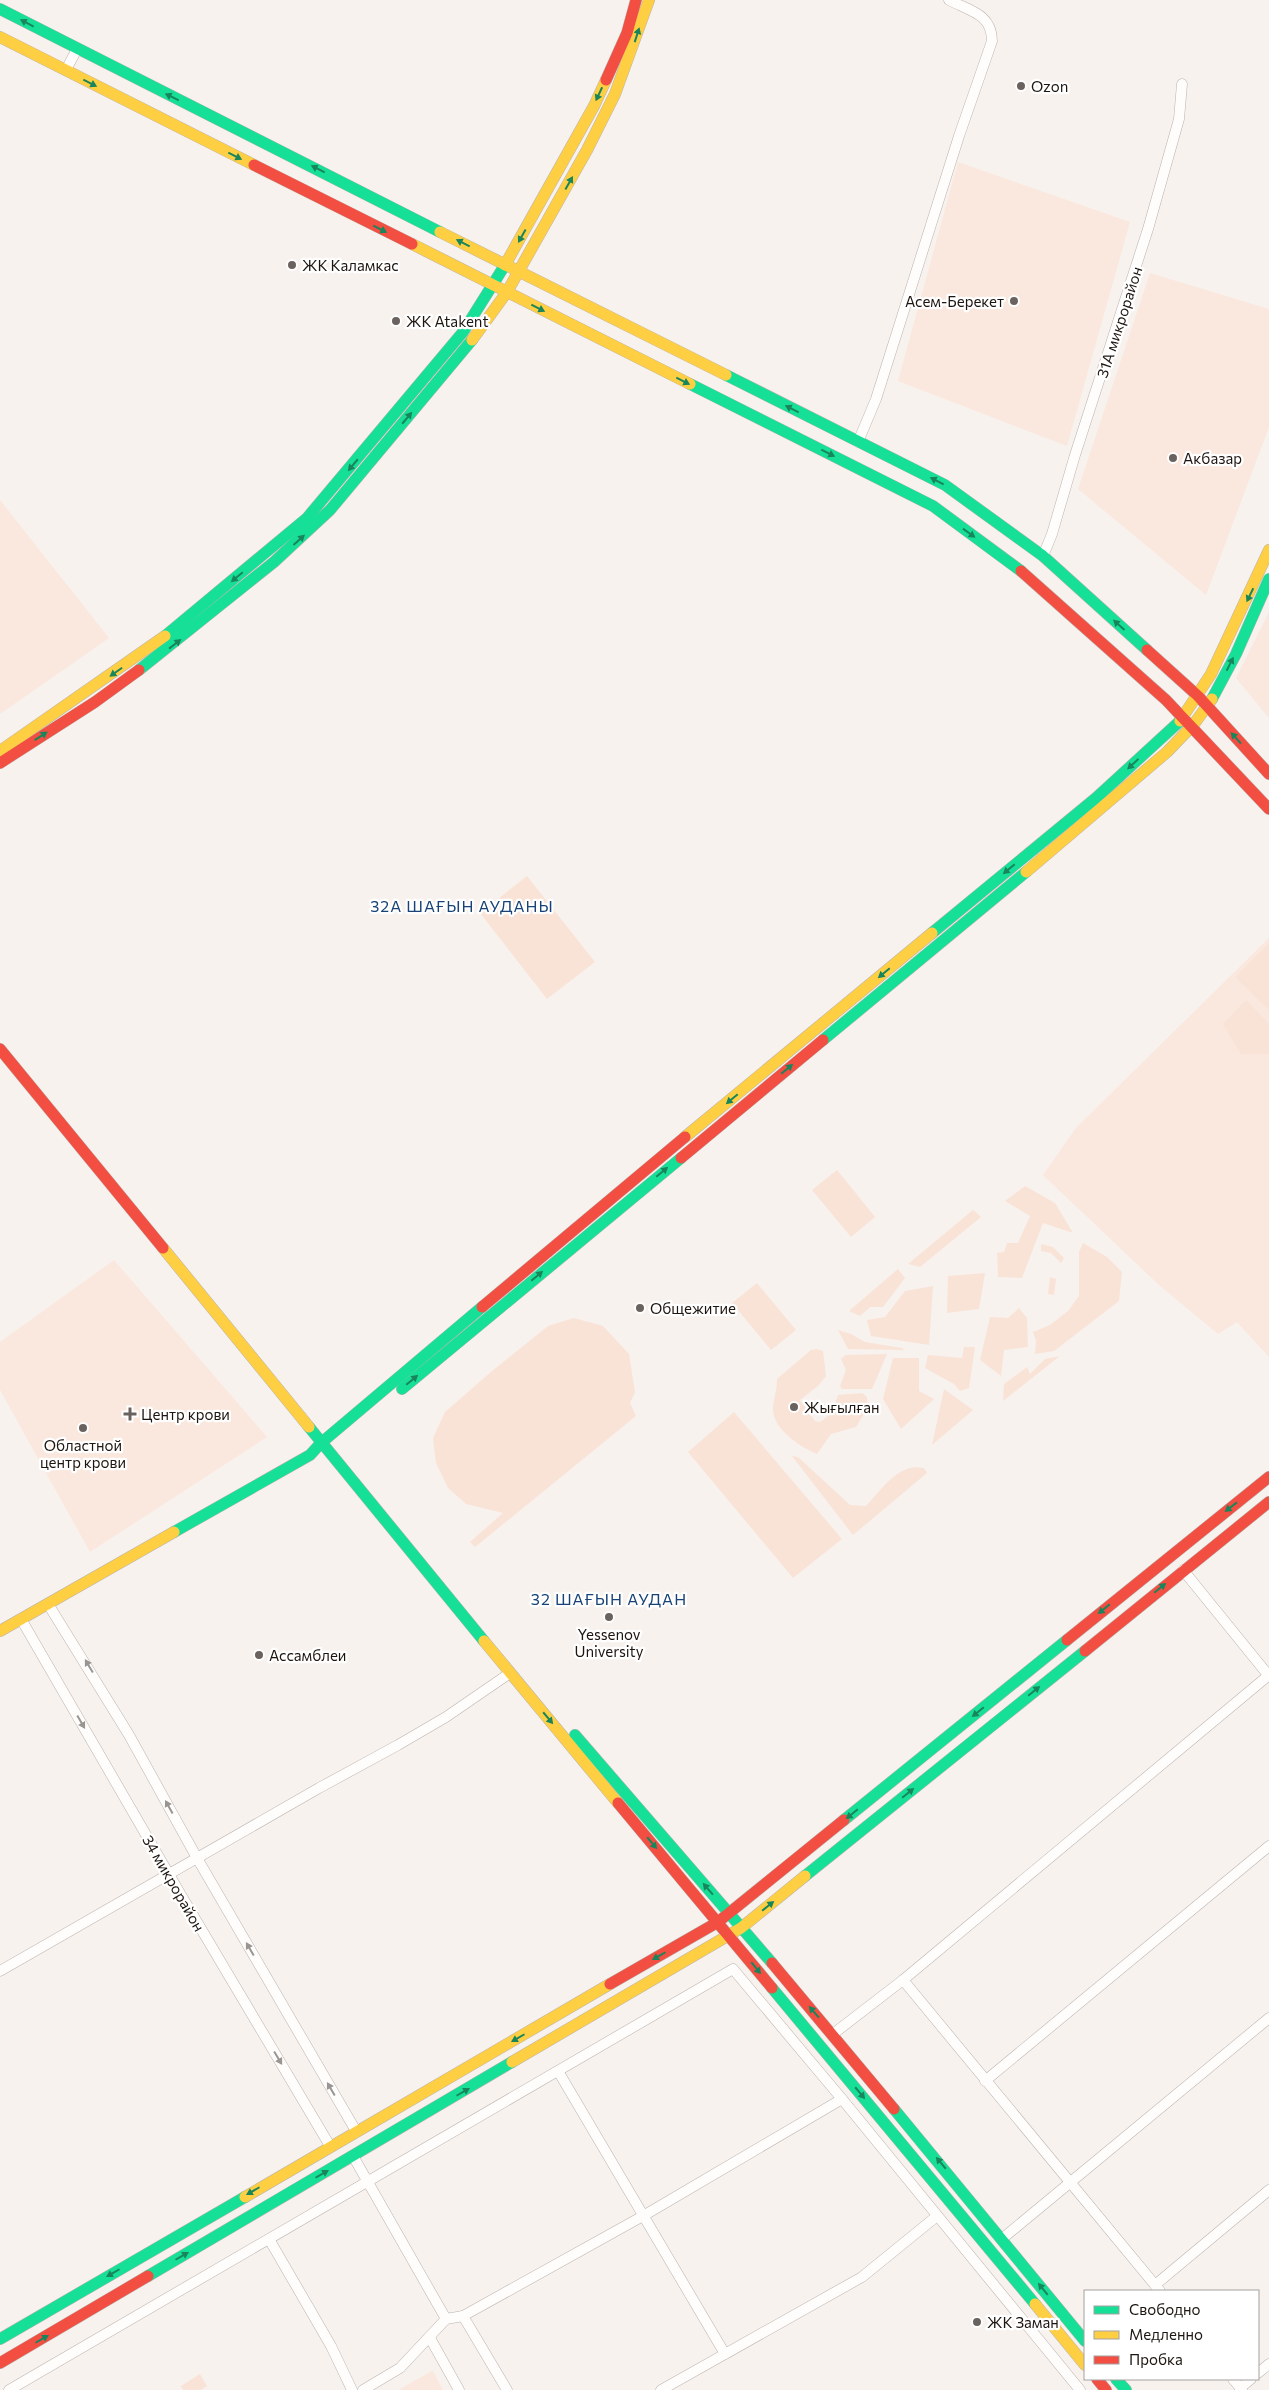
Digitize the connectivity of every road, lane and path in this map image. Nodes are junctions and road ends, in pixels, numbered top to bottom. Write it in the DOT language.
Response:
graph roads {
  1 [pos="636,0"];
  2 [pos="649,0"];
  3 [pos="949,0"];
  4 [pos="0,9"];
  5 [pos="0,37"];
  6 [pos="77,49"];
  7 [pos="66,70"];
  8 [pos="1182,84"];
  9 [pos="506,264"];
  10 [pos="519,271"];
  11 [pos="494,285"];
  12 [pos="507,292"];
  13 [pos="858,442"];
  14 [pos="1269,550"];
  15 [pos="1036,566"];
  16 [pos="1269,579"];
  17 [pos="1198,696"];
  18 [pos="1207,706"];
  19 [pos="1184,717"];
  20 [pos="1192,726"];
  21 [pos="0,750"];
  22 [pos="0,763"];
  23 [pos="1269,774"];
  24 [pos="1269,809"];
  25 [pos="0,1037"];
  26 [pos="0,1049"];
  27 [pos="327,1444"];
  28 [pos="1269,1477"];
  29 [pos="1269,1502"];
  30 [pos="1183,1570"];
  31 [pos="48,1604"];
  32 [pos="21,1619"];
  33 [pos="0,1631"];
  34 [pos="510,1673"];
  35 [pos="1269,1676"];
  36 [pos="1269,1846"];
  37 [pos="198,1858"];
  38 [pos="169,1874"];
  39 [pos="729,1914"];
  40 [pos="718,1922"];
  41 [pos="741,1928"];
  42 [pos="730,1936"];
  43 [pos="0,1971"];
  44 [pos="903,1980"];
  45 [pos="773,1989"];
  46 [pos="759,2000"];
  47 [pos="1269,2018"];
  48 [pos="833,2034"];
  49 [pos="558,2071"];
  50 [pos="985,2081"];
  51 [pos="842,2099"];
  52 [pos="356,2131"];
  53 [pos="330,2146"];
  54 [pos="353,2156"];
  55 [pos="367,2182"];
  56 [pos="1069,2182"];
  57 [pos="1269,2190"];
  58 [pos="644,2216"];
  59 [pos="937,2216"];
  60 [pos="1003,2238"];
  61 [pos="269,2239"];
  62 [pos="1157,2288"];
  63 [pos="463,2316"];
  64 [pos="446,2319"];
  65 [pos="430,2338"];
  66 [pos="0,2339"];
  67 [pos="1084,2340"];
  68 [pos="725,2354"];
  69 [pos="0,2363"];
  70 [pos="1084,2363"];
  71 [pos="1269,2364"];
  72 [pos="1259,2372"];
  73 [pos="1098,2380"];
  74 [pos="1117,2380"];
  75 [pos="1250,2380"];
  76 [pos="1241,2389"];
  77 [pos="9,2390"];
  78 [pos="352,2390"];
  79 [pos="363,2390"];
  80 [pos="459,2390"];
  81 [pos="507,2390"];
  82 [pos="661,2390"];
  83 [pos="1080,2390"];
  84 [pos="1106,2390"];
  85 [pos="1126,2390"];
  1 -- 9 [label="main road, one-way"];
  10 -- 2 [label="main road, one-way"];
  3 -- 13 [label="street"];
  6 -- 4 [label="main road, one-way"];
  5 -- 7 [label="main road"];
  6 -- 7 [label="street"];
  9 -- 6 [label="main road, one-way"];
  7 -- 11 [label="main road, one-way"];
  8 -- 15 [label="street, 31А микрорайон"];
  9 -- 10 [label="main road"];
  9 -- 11 [label="main road"];
  10 -- 12 [label="main road"];
  13 -- 10 [label="main road, one-way"];
  11 -- 12 [label="main road"];
  11 -- 21 [label="main road, one-way"];
  12 -- 15 [label="main road, one-way"];
  22 -- 12 [label="main road, one-way"];
  15 -- 13 [label="main road, one-way"];
  14 -- 17 [label="main road, one-way"];
  17 -- 15 [label="main road, one-way"];
  15 -- 19 [label="main road"];
  18 -- 16 [label="main road, one-way"];
  17 -- 18 [label="main road"];
  17 -- 19 [label="main road"];
  18 -- 20 [label="main road"];
  23 -- 18 [label="main road, one-way"];
  19 -- 20 [label="main road"];
  19 -- 27 [label="main road, one-way"];
  20 -- 24 [label="main road"];
  27 -- 20 [label="main road, one-way"];
  25 -- 27 [label="main road"];
  26 -- 27 [label="main road"];
  27 -- 31 [label="main road"];
  27 -- 34 [label="main road"];
  39 -- 27 [label="main road, one-way"];
  28 -- 39 [label="main road, one-way"];
  29 -- 30 [label="main road"];
  30 -- 35 [label="street"];
  41 -- 30 [label="main road, one-way"];
  31 -- 32 [label="main road"];
  37 -- 31 [label="street, one-way"];
  32 -- 33 [label="main road"];
  32 -- 38 [label="street, 34 микрорайон, one-way"];
  34 -- 37 [label="street"];
  34 -- 40 [label="main road, one-way"];
  35 -- 44 [label="street"];
  36 -- 50 [label="street"];
  37 -- 38 [label="street"];
  52 -- 37 [label="street, one-way"];
  38 -- 43 [label="street"];
  38 -- 53 [label="street, 34 микрорайон, one-way"];
  39 -- 40 [label="main road"];
  39 -- 41 [label="main road"];
  40 -- 42 [label="main road"];
  40 -- 52 [label="main road, one-way"];
  41 -- 42 [label="main road"];
  48 -- 41 [label="main road, one-way"];
  42 -- 45 [label="main road, one-way"];
  54 -- 42 [label="main road, one-way"];
  44 -- 48 [label="street"];
  44 -- 50 [label="street"];
  45 -- 46 [label="street"];
  45 -- 70 [label="main road, one-way"];
  46 -- 49 [label="street"];
  46 -- 51 [label="street"];
  47 -- 56 [label="street"];
  60 -- 48 [label="main road, one-way"];
  49 -- 55 [label="street"];
  49 -- 58 [label="street"];
  50 -- 56 [label="street"];
  51 -- 58 [label="street"];
  51 -- 59 [label="street"];
  52 -- 53 [label="main road"];
  53 -- 66 [label="main road, one-way"];
  54 -- 55 [label="street"];
  69 -- 54 [label="main road, one-way"];
  55 -- 61 [label="street"];
  55 -- 64 [label="street"];
  56 -- 60 [label="street"];
  56 -- 62 [label="street"];
  57 -- 62 [label="street"];
  58 -- 63 [label="street"];
  58 -- 68 [label="street"];
  59 -- 68 [label="street"];
  59 -- 83 [label="street"];
  67 -- 60 [label="main road, one-way"];
  61 -- 77 [label="street"];
  61 -- 78 [label="street"];
  63 -- 64 [label="street"];
  63 -- 81 [label="street"];
  64 -- 65 [label="street"];
  65 -- 79 [label="street"];
  65 -- 80 [label="street"];
  68 -- 82 [label="street"];
  71 -- 72 [label="street"];
  73 -- 84 [label="main road"];
  74 -- 85 [label="main road"];
  75 -- 76 [label="street"];
}
